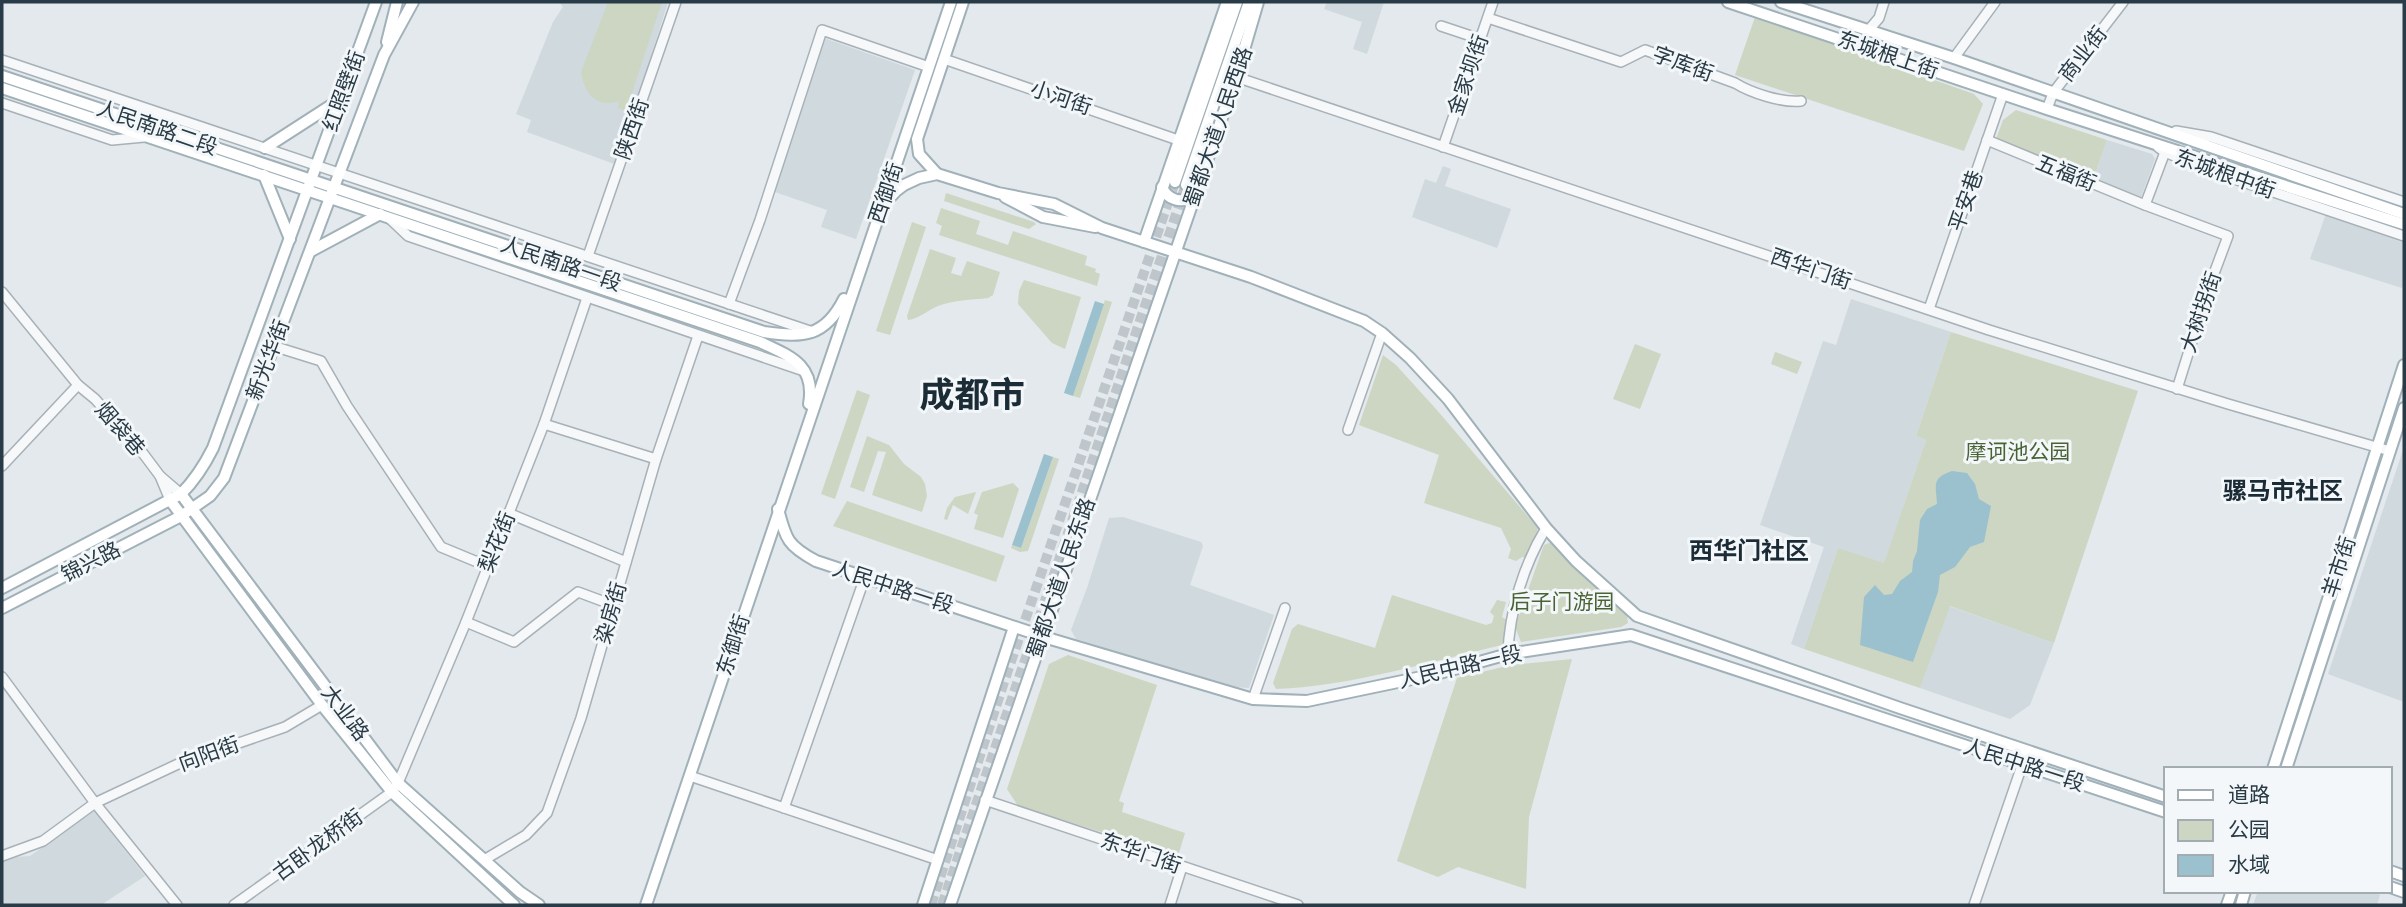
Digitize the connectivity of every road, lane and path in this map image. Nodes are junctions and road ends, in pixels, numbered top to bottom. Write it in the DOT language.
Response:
graph roads {
  1 [pos="376,2"];
  2 [pos="397,2"];
  3 [pos="413,2"];
  4 [pos="676,2"];
  5 [pos="951,2"];
  6 [pos="964,2"];
  7 [pos="1227,2"];
  8 [pos="1237,2"];
  9 [pos="1249,2"];
  10 [pos="1258,2"];
  11 [pos="1493,2"];
  12 [pos="1728,2"];
  13 [pos="1781,2"];
  14 [pos="1884,2"];
  15 [pos="1995,2"];
  16 [pos="2123,2"];
  17 [pos="1488,18"];
  18 [pos="1441,26"];
  19 [pos="1867,32"];
  20 [pos="1480,39"];
  21 [pos="384,55"];
  22 [pos="1954,58"];
  23 [pos="944,59"];
  24 [pos="2,60"];
  25 [pos="929,67"];
  26 [pos="2,76"];
  27 [pos="1236,77"];
  28 [pos="2,88"];
  29 [pos="2053,93"];
  30 [pos="2003,94"];
  31 [pos="341,99"];
  32 [pos="1801,101"];
  33 [pos="2,103"];
  34 [pos="2048,108"];
  35 [pos="2157,128"];
  36 [pos="149,137"];
  37 [pos="1178,140"];
  38 [pos="1987,140"];
  39 [pos="2154,143"];
  40 [pos="1443,147"];
  41 [pos="265,148"];
  42 [pos="2165,152"];
  43 [pos="317,166"];
  44 [pos="339,173"];
  45 [pos="937,174"];
  46 [pos="264,176"];
  47 [pos="310,185"];
  48 [pos="1162,187"];
  49 [pos="332,192"];
  50 [pos="1194,197"];
  51 [pos="2404,202"];
  52 [pos="2145,205"];
  53 [pos="881,207"];
  54 [pos="384,216"];
  55 [pos="2404,219"];
  56 [pos="2228,236"];
  57 [pos="2404,236"];
  58 [pos="290,239"];
  59 [pos="1144,242"];
  60 [pos="311,251"];
  61 [pos="1175,252"];
  62 [pos="588,256"];
  63 [pos="861,265"];
  64 [pos="2,292"];
  65 [pos="586,298"];
  66 [pos="729,304"];
  67 [pos="1928,309"];
  68 [pos="813,332"];
  69 [pos="1382,333"];
  70 [pos="698,336"];
  71 [pos="273,346"];
  72 [pos="2404,365"];
  73 [pos="806,372"];
  74 [pos="78,385"];
  75 [pos="820,385"];
  76 [pos="2177,389"];
  77 [pos="2404,408"];
  78 [pos="544,424"];
  79 [pos="1348,430"];
  80 [pos="2378,447"];
  81 [pos="2396,447"];
  82 [pos="799,448"];
  83 [pos="656,459"];
  84 [pos="2,466"];
  85 [pos="160,476"];
  86 [pos="181,494"];
  87 [pos="170,500"];
  88 [pos="191,509"];
  89 [pos="778,509"];
  90 [pos="508,513"];
  91 [pos="181,516"];
  92 [pos="1546,528"];
  93 [pos="626,562"];
  94 [pos="487,566"];
  95 [pos="864,577"];
  96 [pos="2,588"];
  97 [pos="613,605"];
  98 [pos="2,608"];
  99 [pos="1285,608"];
  100 [pos="1637,616"];
  101 [pos="466,622"];
  102 [pos="1014,627"];
  103 [pos="1631,635"];
  104 [pos="1041,636"];
  105 [pos="1508,654"];
  106 [pos="2,677"];
  107 [pos="1254,699"];
  108 [pos="322,705"];
  109 [pos="2027,751"];
  110 [pos="2022,765"];
  111 [pos="2274,767"];
  112 [pos="2287,767"];
  113 [pos="690,776"];
  114 [pos="395,788"];
  115 [pos="2164,796"];
  116 [pos="985,800"];
  117 [pos="95,803"];
  118 [pos="784,808"];
  119 [pos="2164,811"];
  120 [pos="2,856"];
  121 [pos="484,860"];
  122 [pos="938,860"];
  123 [pos="1182,867"];
  124 [pos="177,905"];
  125 [pos="234,905"];
  126 [pos="514,905"];
  127 [pos="539,905"];
  128 [pos="646,905"];
  129 [pos="923,905"];
  130 [pos="950,905"];
  131 [pos="1170,905"];
  132 [pos="1298,905"];
  133 [pos="1974,905"];
  1 -- 31 [label="main road, 红照壁街"];
  2 -- 21 [label="main road, 红照壁街"];
  3 -- 21 [label="main road, 红照壁街"];
  4 -- 62 [label="street, 陕西街"];
  5 -- 25 [label="main road, 西御街"];
  6 -- 23 [label="main road, 西御街"];
  7 -- 37 [label="main road, 蜀都大道人民西路"];
  8 -- 9 [label="main road, 蜀都大道人民西路"];
  10 -- 27 [label="main road, 蜀都大道人民西路"];
  11 -- 17 [label="street, 金家坝街"];
  12 -- 30 [label="main road, 东城根上街"];
  13 -- 19 [label="main road, 东城根上街"];
  14 -- 19 [label="street"];
  15 -- 22 [label="street"];
  16 -- 29 [label="street, 商业街"];
  17 -- 20 [label="street, 金家坝街"];
  17 -- 32 [label="street, 字库街"];
  18 -- 20 [label="street"];
  19 -- 22 [label="main road, 东城根上街"];
  20 -- 40 [label="street, 金家坝街"];
  21 -- 44 [label="main road, 红照壁街"];
  22 -- 29 [label="main road, 东城根上街"];
  23 -- 37 [label="street, 小河街"];
  23 -- 45 [label="main road, 西御街"];
  24 -- 41 [label="street, 人民南路一段"];
  25 -- 53 [label="main road, 西御街"];
  25 -- 66 [label="street"];
  26 -- 47 [label="main road, 人民南路二段"];
  27 -- 40 [label="street, 西华门街"];
  27 -- 50 [label="main road, 蜀都大道人民西路"];
  28 -- 36 [label="main road, 人民南路二段"];
  29 -- 34 [label="street, 商业街"];
  29 -- 35 [label="main road, 东城根中街"];
  30 -- 34 [label="main road, 东城根上街"];
  30 -- 38 [label="street, 平安巷"];
  31 -- 41 [label="main road"];
  31 -- 43 [label="main road, 红照壁街"];
  33 -- 36 [label="street"];
  34 -- 39 [label="main road, 东城根中街"];
  35 -- 51 [label="street, 东城根中街"];
  35 -- 55 [label="main road"];
  36 -- 46 [label="main road, 人民南路二段"];
  37 -- 48 [label="main road, 蜀都大道人民西路"];
  38 -- 52 [label="street, 五福街"];
  38 -- 67 [label="street, 平安巷"];
  39 -- 42 [label="street, 东城根中街"];
  39 -- 55 [label="main road"];
  40 -- 67 [label="street, 西华门街"];
  41 -- 43 [label="street, 人民南路一段"];
  42 -- 52 [label="street"];
  42 -- 57 [label="street, 东城根中街"];
  43 -- 44 [label="street, 人民南路一段"];
  43 -- 47 [label="main road, 红照壁街"];
  44 -- 49 [label="main road, 红照壁街"];
  44 -- 62 [label="street, 人民南路一段"];
  45 -- 53 [label="main road"];
  45 -- 59 [label="main road, 人民中路一段"];
  46 -- 47 [label="main road, 人民南路二段"];
  46 -- 58 [label="main road"];
  47 -- 49 [label="main road, 人民南路一段"];
  47 -- 58 [label="main road, 新光华街"];
  48 -- 50 [label="main road"];
  48 -- 59 [label="main road, 蜀都大道人民西路"];
  49 -- 54 [label="main road, 人民南路一段"];
  49 -- 60 [label="main road, 新光华街"];
  49 -- 68 [label="main road, 人民南路一段"];
  50 -- 61 [label="main road, 蜀都大道人民西路"];
  52 -- 56 [label="street, 五福街"];
  53 -- 63 [label="main road, 西御街"];
  54 -- 60 [label="main road"];
  54 -- 65 [label="street, 人民南路一段"];
  54 -- 73 [label="main road, 人民南路一段"];
  56 -- 76 [label="street, 大树拐街"];
  58 -- 86 [label="main road, 新光华街"];
  59 -- 61 [label="main road, 人民中路一段"];
  60 -- 71 [label="main road, 新光华街"];
  61 -- 69 [label="main road, 人民中路一段"];
  61 -- 104 [label="main road, 蜀都大道人民东路"];
  62 -- 66 [label="street, 人民南路一段"];
  63 -- 68 [label="main road"];
  63 -- 75 [label="main road, 西御街"];
  64 -- 74 [label="street, 烟袋巷"];
  65 -- 70 [label="street, 人民南路一段"];
  65 -- 78 [label="street, 梨花街"];
  66 -- 68 [label="street, 人民南路一段"];
  67 -- 76 [label="street, 西华门街"];
  69 -- 79 [label="street"];
  69 -- 92 [label="main road, 人民中路一段"];
  70 -- 73 [label="street, 人民南路一段"];
  70 -- 83 [label="street, 染房街"];
  71 -- 88 [label="main road, 新光华街"];
  71 -- 94 [label="street"];
  72 -- 80 [label="main road, 羊市街"];
  73 -- 82 [label="main road"];
  74 -- 84 [label="street"];
  74 -- 85 [label="street, 烟袋巷"];
  75 -- 82 [label="main road, 东御街"];
  76 -- 80 [label="street, 西华门街"];
  77 -- 81 [label="main road, 羊市街"];
  78 -- 83 [label="street"];
  78 -- 90 [label="street, 梨花街"];
  80 -- 81 [label="street, 西华门街"];
  80 -- 111 [label="main road, 羊市街"];
  81 -- 112 [label="main road, 羊市街"];
  82 -- 89 [label="main road, 东御街"];
  83 -- 93 [label="street, 染房街"];
  85 -- 86 [label="street"];
  85 -- 87 [label="street"];
  86 -- 87 [label="main road, 新光华街"];
  86 -- 88 [label="main road, 大业路"];
  87 -- 91 [label="main road, 大业路"];
  87 -- 96 [label="main road, 锦兴路"];
  88 -- 91 [label="main road, 新光华街"];
  88 -- 114 [label="main road, 大业路"];
  89 -- 95 [label="main road, 人民中路一段"];
  89 -- 113 [label="main road, 东御街"];
  90 -- 93 [label="street"];
  90 -- 94 [label="street, 梨花街"];
  91 -- 98 [label="main road, 锦兴路"];
  91 -- 108 [label="main road, 大业路"];
  92 -- 100 [label="main road, 人民中路一段"];
  92 -- 105 [label="street"];
  93 -- 97 [label="street, 染房街"];
  94 -- 101 [label="street, 梨花街"];
  95 -- 102 [label="main road, 人民中路一段"];
  95 -- 118 [label="street"];
  97 -- 101 [label="street"];
  97 -- 121 [label="street, 染房街"];
  99 -- 107 [label="street"];
  100 -- 103 [label="main road"];
  100 -- 109 [label="main road, 人民中路一段"];
  101 -- 114 [label="street, 梨花街"];
  102 -- 104 [label="main road, 人民中路一段"];
  102 -- 122 [label="main road, 蜀都大道人民东路"];
  103 -- 105 [label="main road, 人民中路一段"];
  103 -- 110 [label="main road, 人民中路一段"];
  104 -- 107 [label="main road, 人民中路一段"];
  104 -- 116 [label="main road, 蜀都大道人民东路"];
  105 -- 107 [label="main road, 人民中路一段"];
  106 -- 117 [label="street"];
  108 -- 114 [label="main road, 大业路"];
  108 -- 117 [label="street, 向阳街"];
  109 -- 110 [label="street"];
  109 -- 115 [label="main road, 人民中路一段"];
  110 -- 119 [label="main road, 人民中路一段"];
  110 -- 133 [label="street"];
  113 -- 118 [label="street"];
  113 -- 128 [label="main road, 东御街"];
  114 -- 121 [label="main road, 大业路"];
  114 -- 125 [label="street, 古卧龙桥街"];
  114 -- 126 [label="main road, 大业路"];
  116 -- 123 [label="street, 东华门街"];
  116 -- 130 [label="main road, 蜀都大道人民东路"];
  117 -- 120 [label="street, 向阳街"];
  117 -- 124 [label="street"];
  118 -- 122 [label="street"];
  121 -- 127 [label="main road, 大业路"];
  122 -- 129 [label="main road, 蜀都大道人民东路"];
  123 -- 131 [label="street"];
  123 -- 132 [label="street, 东华门街"];
}
